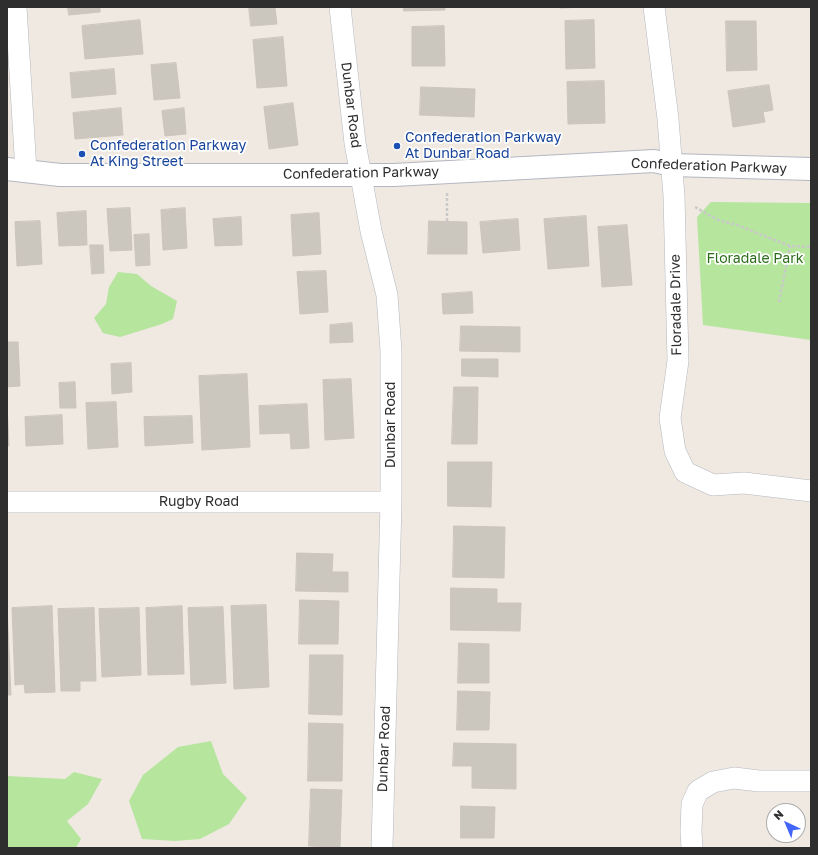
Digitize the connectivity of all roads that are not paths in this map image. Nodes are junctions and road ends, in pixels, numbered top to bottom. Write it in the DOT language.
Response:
graph roads {
  1 [pos="16,7"];
  2 [pos="340,7"];
  3 [pos="654,7"];
  4 [pos="672,165"];
  5 [pos="811,169"];
  6 [pos="16,170"];
  7 [pos="361,174"];
  8 [pos="811,491"];
  9 [pos="7,502"];
  10 [pos="391,502"];
  11 [pos="811,781"];
  12 [pos="382,848"];
  13 [pos="692,848"];
  1 -- 6 [label="street"];
  2 -- 7 [label="street, Dunbar Road"];
  3 -- 4 [label="street, Floradale Drive"];
  4 -- 5 [label="street, Confederation Parkway"];
  4 -- 7 [label="street, Confederation Parkway"];
  4 -- 8 [label="street, Floradale Drive"];
  6 -- 7 [label="street, Confederation Parkway"];
  7 -- 10 [label="street, Dunbar Road"];
  9 -- 10 [label="street, Rugby Road"];
  10 -- 12 [label="street, Dunbar Road"];
  11 -- 13 [label="street"];
}
